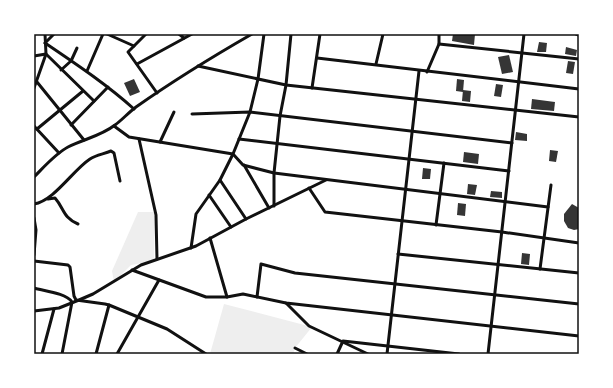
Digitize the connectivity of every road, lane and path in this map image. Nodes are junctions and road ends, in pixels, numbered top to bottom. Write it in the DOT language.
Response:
graph roads {
  1 [pos="45,34"];
  2 [pos="54,34"];
  3 [pos="103,34"];
  4 [pos="107,34"];
  5 [pos="146,34"];
  6 [pos="179,34"];
  7 [pos="192,34"];
  8 [pos="252,34"];
  9 [pos="264,34"];
  10 [pos="291,34"];
  11 [pos="320,34"];
  12 [pos="383,34"];
  13 [pos="440,34"];
  14 [pos="524,34"];
  15 [pos="184,38"];
  16 [pos="45,44"];
  17 [pos="439,44"];
  18 [pos="134,46"];
  19 [pos="77,48"];
  20 [pos="46,54"];
  21 [pos="522,54"];
  22 [pos="34,56"];
  23 [pos="317,58"];
  24 [pos="579,59"];
  25 [pos="71,60"];
  26 [pos="137,64"];
  27 [pos="376,64"];
  28 [pos="198,66"];
  29 [pos="61,70"];
  30 [pos="87,71"];
  31 [pos="420,71"];
  32 [pos="427,72"];
  33 [pos="258,79"];
  34 [pos="37,82"];
  35 [pos="519,82"];
  36 [pos="286,85"];
  37 [pos="108,87"];
  38 [pos="34,88"];
  39 [pos="312,88"];
  40 [pos="579,89"];
  41 [pos="83,91"];
  42 [pos="157,93"];
  43 [pos="416,99"];
  44 [pos="94,102"];
  45 [pos="134,109"];
  46 [pos="60,110"];
  47 [pos="516,110"];
  48 [pos="174,112"];
  49 [pos="250,112"];
  50 [pos="192,114"];
  51 [pos="280,116"];
  52 [pos="579,117"];
  53 [pos="71,125"];
  54 [pos="34,126"];
  55 [pos="114,126"];
  56 [pos="37,129"];
  57 [pos="413,131"];
  58 [pos="139,139"];
  59 [pos="239,139"];
  60 [pos="84,140"];
  61 [pos="160,142"];
  62 [pos="512,143"];
  63 [pos="277,144"];
  64 [pos="58,153"];
  65 [pos="233,154"];
  66 [pos="409,160"];
  67 [pos="444,163"];
  68 [pos="243,165"];
  69 [pos="509,171"];
  70 [pos="274,174"];
  71 [pos="34,178"];
  72 [pos="220,180"];
  73 [pos="326,180"];
  74 [pos="120,181"];
  75 [pos="551,185"];
  76 [pos="309,188"];
  77 [pos="406,190"];
  78 [pos="440,194"];
  79 [pos="209,195"];
  80 [pos="48,199"];
  81 [pos="505,202"];
  82 [pos="34,204"];
  83 [pos="274,206"];
  84 [pos="548,207"];
  85 [pos="269,208"];
  86 [pos="34,218"];
  87 [pos="246,219"];
  88 [pos="402,221"];
  89 [pos="78,224"];
  90 [pos="436,225"];
  91 [pos="231,227"];
  92 [pos="502,232"];
  93 [pos="210,238"];
  94 [pos="544,238"];
  95 [pos="579,243"];
  96 [pos="191,249"];
  97 [pos="398,254"];
  98 [pos="34,255"];
  99 [pos="157,259"];
  100 [pos="34,261"];
  101 [pos="498,264"];
  102 [pos="540,269"];
  103 [pos="132,270"];
  104 [pos="579,272"];
  105 [pos="159,280"];
  106 [pos="395,284"];
  107 [pos="34,288"];
  108 [pos="495,295"];
  109 [pos="227,297"];
  110 [pos="257,297"];
  111 [pos="79,300"];
  112 [pos="72,302"];
  113 [pos="286,303"];
  114 [pos="579,304"];
  115 [pos="109,305"];
  116 [pos="54,309"];
  117 [pos="34,311"];
  118 [pos="392,315"];
  119 [pos="138,317"];
  120 [pos="491,326"];
  121 [pos="579,336"];
  122 [pos="343,341"];
  123 [pos="388,347"];
  124 [pos="295,348"];
  125 [pos="446,353"];
  126 [pos="42,354"];
  127 [pos="62,354"];
  128 [pos="96,354"];
  129 [pos="117,354"];
  130 [pos="206,354"];
  131 [pos="307,354"];
  132 [pos="338,354"];
  133 [pos="368,354"];
  134 [pos="387,354"];
  135 [pos="459,354"];
  136 [pos="488,354"];
  1 -- 16 [label="street"];
  2 -- 16 [label="street"];
  3 -- 30 [label="street"];
  4 -- 18 [label="street"];
  5 -- 18 [label="street"];
  6 -- 15 [label="street"];
  7 -- 15 [label="street"];
  8 -- 28 [label="street"];
  9 -- 33 [label="street"];
  10 -- 36 [label="street"];
  11 -- 23 [label="street"];
  12 -- 27 [label="street"];
  13 -- 17 [label="street"];
  14 -- 21 [label="street"];
  15 -- 26 [label="street"];
  16 -- 20 [label="street"];
  16 -- 25 [label="street"];
  17 -- 21 [label="street"];
  17 -- 32 [label="street"];
  18 -- 26 [label="street"];
  19 -- 25 [label="street"];
  20 -- 22 [label="street"];
  20 -- 29 [label="street"];
  20 -- 34 [label="street"];
  21 -- 24 [label="street"];
  21 -- 35 [label="street"];
  23 -- 27 [label="street"];
  23 -- 39 [label="street"];
  25 -- 29 [label="street"];
  25 -- 30 [label="street"];
  26 -- 42 [label="street"];
  27 -- 31 [label="street"];
  28 -- 33 [label="street"];
  28 -- 42 [label="street"];
  29 -- 41 [label="street"];
  30 -- 37 [label="street"];
  31 -- 32 [label="street"];
  31 -- 43 [label="street"];
  32 -- 35 [label="street"];
  33 -- 36 [label="street"];
  33 -- 49 [label="street"];
  34 -- 38 [label="street"];
  34 -- 46 [label="street"];
  35 -- 40 [label="street"];
  35 -- 47 [label="street"];
  36 -- 39 [label="street"];
  36 -- 51 [label="street"];
  37 -- 44 [label="street"];
  37 -- 45 [label="street"];
  39 -- 43 [label="street"];
  41 -- 44 [label="street"];
  41 -- 46 [label="street"];
  42 -- 45 [label="street"];
  43 -- 47 [label="street"];
  43 -- 57 [label="street"];
  44 -- 53 [label="street"];
  45 -- 55 [label="street"];
  46 -- 53 [label="street"];
  46 -- 56 [label="street"];
  47 -- 52 [label="street"];
  47 -- 62 [label="street"];
  48 -- 61 [label="street"];
  49 -- 50 [label="street"];
  49 -- 51 [label="street"];
  49 -- 59 [label="street"];
  51 -- 57 [label="street"];
  51 -- 63 [label="street"];
  53 -- 60 [label="street"];
  54 -- 56 [label="street"];
  55 -- 58 [label="street"];
  55 -- 60 [label="street"];
  56 -- 64 [label="street"];
  57 -- 62 [label="street"];
  57 -- 66 [label="street"];
  58 -- 61 [label="street"];
  58 -- 99 [label="street"];
  59 -- 63 [label="street"];
  59 -- 65 [label="street"];
  60 -- 64 [label="street"];
  61 -- 65 [label="street"];
  62 -- 69 [label="street"];
  63 -- 66 [label="street"];
  63 -- 70 [label="street"];
  64 -- 71 [label="street"];
  65 -- 68 [label="street"];
  65 -- 72 [label="street"];
  66 -- 67 [label="street"];
  66 -- 77 [label="street"];
  67 -- 69 [label="street"];
  67 -- 78 [label="street"];
  68 -- 70 [label="street"];
  68 -- 85 [label="street"];
  69 -- 81 [label="street"];
  70 -- 73 [label="street"];
  70 -- 83 [label="street"];
  72 -- 79 [label="street"];
  72 -- 87 [label="street"];
  73 -- 76 [label="street"];
  73 -- 77 [label="street"];
  74 -- 80 [label="street"];
  75 -- 84 [label="street"];
  76 -- 83 [label="street"];
  76 -- 88 [label="street"];
  77 -- 78 [label="street"];
  77 -- 88 [label="street"];
  78 -- 81 [label="street"];
  78 -- 90 [label="street"];
  79 -- 91 [label="street"];
  79 -- 96 [label="street"];
  80 -- 82 [label="street"];
  80 -- 89 [label="street"];
  81 -- 84 [label="street"];
  81 -- 92 [label="street"];
  83 -- 85 [label="street"];
  84 -- 94 [label="street"];
  85 -- 87 [label="street"];
  86 -- 98 [label="street"];
  87 -- 91 [label="street"];
  88 -- 90 [label="street"];
  88 -- 97 [label="street"];
  90 -- 92 [label="street"];
  91 -- 93 [label="street"];
  92 -- 94 [label="street"];
  92 -- 101 [label="street"];
  93 -- 96 [label="street"];
  93 -- 109 [label="street"];
  94 -- 95 [label="street"];
  94 -- 102 [label="street"];
  96 -- 99 [label="street"];
  97 -- 101 [label="street"];
  97 -- 106 [label="street"];
  99 -- 103 [label="street"];
  100 -- 111 [label="street"];
  101 -- 102 [label="street"];
  101 -- 108 [label="street"];
  102 -- 104 [label="street"];
  103 -- 105 [label="street"];
  103 -- 111 [label="street"];
  105 -- 109 [label="street"];
  105 -- 119 [label="street"];
  106 -- 108 [label="street"];
  106 -- 110 [label="street"];
  106 -- 118 [label="street"];
  107 -- 112 [label="street"];
  108 -- 114 [label="street"];
  108 -- 120 [label="street"];
  109 -- 110 [label="street"];
  110 -- 113 [label="street"];
  111 -- 112 [label="street"];
  111 -- 115 [label="street"];
  112 -- 116 [label="street"];
  112 -- 127 [label="street"];
  113 -- 118 [label="street"];
  113 -- 122 [label="street"];
  115 -- 119 [label="street"];
  115 -- 128 [label="street"];
  116 -- 117 [label="street"];
  116 -- 126 [label="street"];
  118 -- 120 [label="street"];
  118 -- 123 [label="street"];
  119 -- 129 [label="street"];
  119 -- 130 [label="street"];
  120 -- 121 [label="street"];
  120 -- 136 [label="street"];
  122 -- 123 [label="street"];
  122 -- 132 [label="street"];
  122 -- 133 [label="street"];
  123 -- 125 [label="street"];
  123 -- 134 [label="street"];
  124 -- 131 [label="street"];
  125 -- 135 [label="street"];
}
